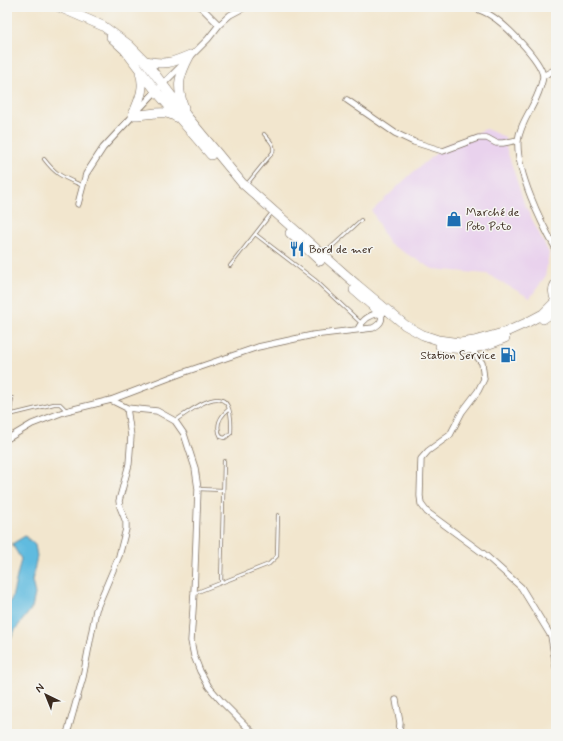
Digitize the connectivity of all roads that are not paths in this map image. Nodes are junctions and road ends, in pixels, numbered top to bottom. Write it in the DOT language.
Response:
graph roads {
  1 [pos="59,7"];
  2 [pos="201,7"];
  3 [pos="245,7"];
  4 [pos="474,7"];
  5 [pos="92,22"];
  6 [pos="220,25"];
  7 [pos="190,55"];
  8 [pos="145,60"];
  9 [pos="138,67"];
  10 [pos="556,69"];
  11 [pos="543,76"];
  12 [pos="163,84"];
  13 [pos="156,91"];
  14 [pos="347,100"];
  15 [pos="133,115"];
  16 [pos="183,118"];
  17 [pos="264,134"];
  18 [pos="518,140"];
  19 [pos="44,159"];
  20 [pos="83,186"];
  21 [pos="246,186"];
  22 [pos="78,204"];
  23 [pos="270,215"];
  24 [pos="361,220"];
  25 [pos="255,234"];
  26 [pos="556,248"];
  27 [pos="323,255"];
  28 [pos="556,256"];
  29 [pos="230,266"];
  30 [pos="556,283"];
  31 [pos="556,301"];
  32 [pos="556,310"];
  33 [pos="381,313"];
  34 [pos="361,323"];
  35 [pos="358,329"];
  36 [pos="471,349"];
  37 [pos="12,398"];
  38 [pos="111,400"];
  39 [pos="127,408"];
  40 [pos="229,409"];
  41 [pos="66,411"];
  42 [pos="175,421"];
  43 [pos="7,439"];
  44 [pos="224,461"];
  45 [pos="198,489"];
  46 [pos="223,490"];
  47 [pos="278,515"];
  48 [pos="221,583"];
  49 [pos="194,593"];
  50 [pos="553,634"];
  51 [pos="556,667"];
  52 [pos="396,700"];
  53 [pos="67,734"];
  54 [pos="254,734"];
  55 [pos="399,734"];
  1 -- 5 [label="main road"];
  2 -- 6 [label="street"];
  3 -- 6 [label="street"];
  4 -- 11 [label="street"];
  5 -- 8 [label="main road"];
  5 -- 9 [label="main road"];
  6 -- 7 [label="street"];
  7 -- 8 [label="main road"];
  7 -- 12 [label="street"];
  7 -- 16 [label="main road"];
  8 -- 12 [label="main road"];
  9 -- 13 [label="main road"];
  9 -- 15 [label="main road"];
  10 -- 11 [label="street"];
  11 -- 18 [label="street"];
  12 -- 13 [label="street"];
  12 -- 16 [label="main road"];
  13 -- 15 [label="street"];
  13 -- 16 [label="main road"];
  14 -- 18 [label="street"];
  15 -- 16 [label="main road"];
  15 -- 20 [label="street"];
  16 -- 21 [label="main road"];
  16 -- 23 [label="main road"];
  17 -- 21 [label="lane"];
  18 -- 26 [label="street"];
  19 -- 20 [label="lane"];
  20 -- 22 [label="street"];
  21 -- 27 [label="main road"];
  23 -- 25 [label="lane"];
  23 -- 33 [label="main road"];
  24 -- 27 [label="lane"];
  25 -- 29 [label="lane"];
  25 -- 34 [label="lane"];
  26 -- 28 [label="street"];
  27 -- 31 [label="main road"];
  30 -- 31 [label="main road"];
  32 -- 36 [label="main road"];
  33 -- 34 [label="street"];
  33 -- 35 [label="street"];
  33 -- 36 [label="main road"];
  34 -- 35 [label="street"];
  35 -- 38 [label="street"];
  36 -- 50 [label="street"];
  37 -- 41 [label="lane"];
  38 -- 39 [label="street"];
  38 -- 41 [label="street"];
  39 -- 42 [label="street"];
  39 -- 53 [label="street"];
  40 -- 40 [label="lane"];
  40 -- 42 [label="lane"];
  41 -- 43 [label="street"];
  42 -- 45 [label="street"];
  44 -- 46 [label="lane"];
  45 -- 46 [label="lane"];
  45 -- 49 [label="street"];
  46 -- 48 [label="lane"];
  47 -- 48 [label="lane"];
  48 -- 49 [label="lane"];
  49 -- 54 [label="street"];
  50 -- 51 [label="street"];
  52 -- 55 [label="street"];
}
